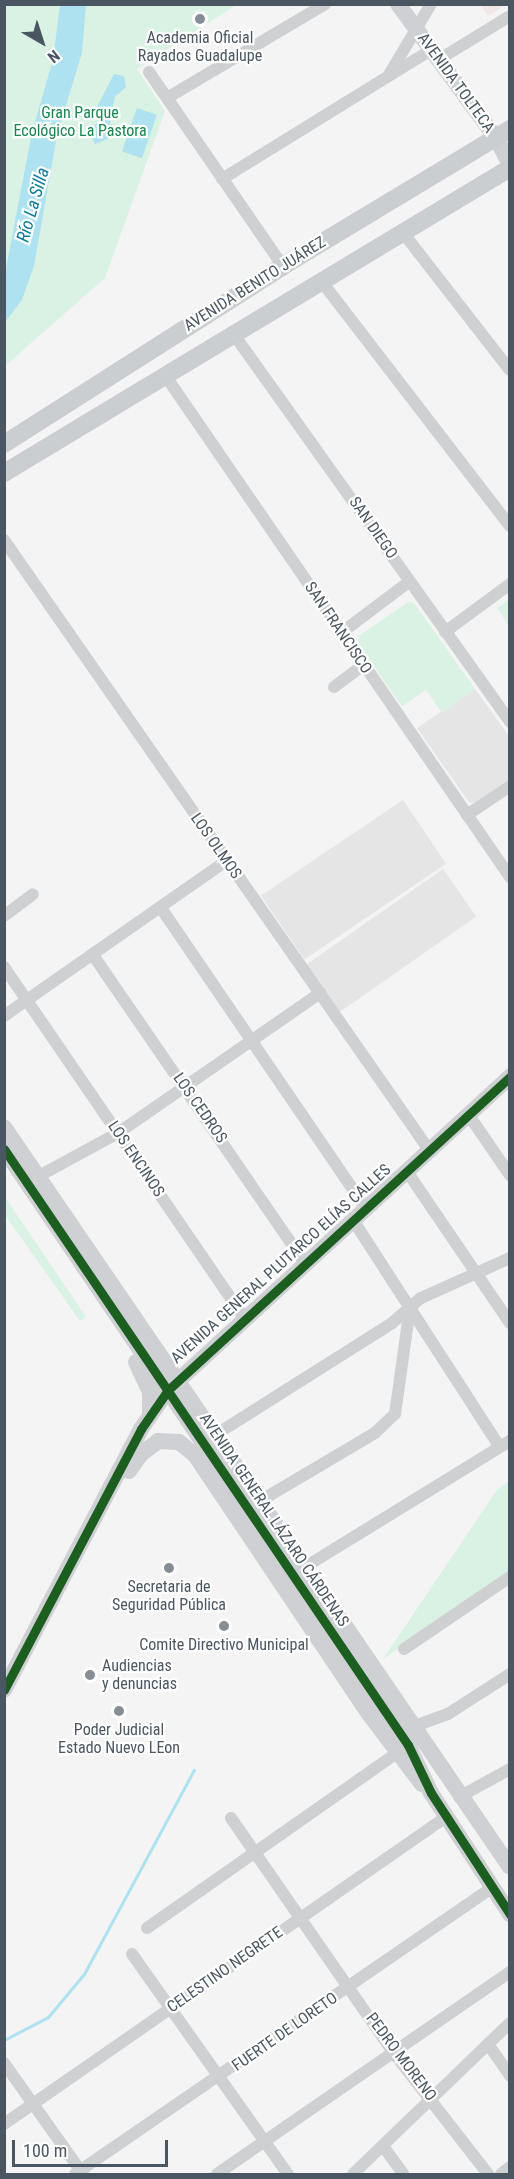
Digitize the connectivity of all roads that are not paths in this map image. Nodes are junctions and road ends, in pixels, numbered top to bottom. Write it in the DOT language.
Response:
graph roads {
  1 [pos="325,4"];
  2 [pos="398,4"];
  3 [pos="431,4"];
  4 [pos="510,16"];
  5 [pos="416,27"];
  6 [pos="435,55"];
  7 [pos="149,72"];
  8 [pos="388,76"];
  9 [pos="167,98"];
  10 [pos="503,134"];
  11 [pos="510,166"];
  12 [pos="222,179"];
  13 [pos="404,234"];
  14 [pos="283,266"];
  15 [pos="322,282"];
  16 [pos="235,336"];
  17 [pos="510,370"];
  18 [pos="167,378"];
  19 [pos="6,444"];
  20 [pos="4,473"];
  21 [pos="510,526"];
  22 [pos="4,540"];
  23 [pos="410,581"];
  24 [pos="510,584"];
  25 [pos="445,632"];
  26 [pos="342,633"];
  27 [pos="363,665"];
  28 [pos="334,687"];
  29 [pos="510,722"];
  30 [pos="510,786"];
  31 [pos="467,815"];
  32 [pos="226,861"];
  33 [pos="510,877"];
  34 [pos="33,894"];
  35 [pos="161,908"];
  36 [pos="4,916"];
  37 [pos="93,955"];
  38 [pos="4,967"];
  39 [pos="320,993"];
  40 [pos="28,1000"];
  41 [pos="4,1016"];
  42 [pos="252,1039"];
  43 [pos="510,1077"];
  44 [pos="184,1085"];
  45 [pos="468,1114"];
  46 [pos="4,1127"];
  47 [pos="118,1133"];
  48 [pos="4,1149"];
  49 [pos="429,1150"];
  50 [pos="406,1170"];
  51 [pos="510,1175"];
  52 [pos="39,1176"];
  53 [pos="366,1208"];
  54 [pos="353,1220"];
  55 [pos="510,1258"];
  56 [pos="305,1263"];
  57 [pos="82,1264"];
  58 [pos="478,1272"];
  59 [pos="410,1307"];
  60 [pos="244,1317"];
  61 [pos="510,1323"];
  62 [pos="173,1385"];
  63 [pos="150,1414"];
  64 [pos="215,1435"];
  65 [pos="505,1444"];
  66 [pos="253,1503"];
  67 [pos="98,1516"];
  68 [pos="245,1530"];
  69 [pos="305,1567"];
  70 [pos="510,1577"];
  71 [pos="303,1589"];
  72 [pos="300,1609"];
  73 [pos="404,1649"];
  74 [pos="510,1674"];
  75 [pos="4,1690"];
  76 [pos="412,1727"];
  77 [pos="402,1749"];
  78 [pos="510,1769"];
  79 [pos="459,1797"];
  80 [pos="446,1817"];
  81 [pos="231,1818"];
  82 [pos="485,1832"];
  83 [pos="464,1846"];
  84 [pos="254,1850"];
  85 [pos="510,1867"];
  86 [pos="493,1887"];
  87 [pos="510,1914"];
  88 [pos="300,1917"];
  89 [pos="147,1928"];
  90 [pos="132,1954"];
  91 [pos="510,1972"];
  92 [pos="350,1987"];
  93 [pos="169,2009"];
  94 [pos="510,2023"];
  95 [pos="488,2044"];
  96 [pos="393,2052"];
  97 [pos="4,2063"];
  98 [pos="510,2076"];
  99 [pos="219,2078"];
  100 [pos="431,2099"];
  101 [pos="32,2104"];
  102 [pos="4,2124"];
  103 [pos="264,2141"];
  104 [pos="383,2146"];
  105 [pos="510,2167"];
  106 [pos="80,2173"];
  107 [pos="217,2175"];
  108 [pos="288,2175"];
  109 [pos="353,2175"];
  110 [pos="403,2175"];
  111 [pos="488,2175"];
  112 [pos="501,2175"];
  1 -- 9 [label="street"];
  2 -- 5 [label="street, AVENIDA TOLTECA"];
  3 -- 5 [label="street"];
  4 -- 6 [label="street"];
  5 -- 6 [label="street, AVENIDA TOLTECA"];
  5 -- 8 [label="street"];
  6 -- 8 [label="street"];
  6 -- 10 [label="street, AVENIDA TOLTECA"];
  7 -- 9 [label="street"];
  8 -- 12 [label="street"];
  9 -- 12 [label="street"];
  10 -- 11 [label="street, AVENIDA TOLTECA"];
  10 -- 14 [label="main road, AVENIDA BENITO JUÁREZ"];
  11 -- 13 [label="main road, AVENIDA BENITO JUÁREZ"];
  12 -- 14 [label="street"];
  13 -- 15 [label="main road, AVENIDA BENITO JUÁREZ"];
  13 -- 17 [label="street"];
  14 -- 19 [label="main road, AVENIDA BENITO JUÁREZ"];
  15 -- 16 [label="main road, AVENIDA BENITO JUÁREZ"];
  15 -- 21 [label="street"];
  16 -- 18 [label="main road, AVENIDA BENITO JUÁREZ"];
  16 -- 23 [label="street, SAN DIEGO"];
  18 -- 20 [label="main road, AVENIDA BENITO JUÁREZ"];
  18 -- 26 [label="street, SAN FRANCISCO"];
  22 -- 32 [label="street, LOS OLMOS"];
  23 -- 25 [label="street, SAN DIEGO"];
  23 -- 26 [label="street"];
  24 -- 25 [label="street"];
  25 -- 29 [label="street, SAN DIEGO"];
  26 -- 27 [label="street, SAN FRANCISCO"];
  27 -- 28 [label="street"];
  27 -- 31 [label="street, SAN FRANCISCO"];
  30 -- 31 [label="street"];
  31 -- 33 [label="street, SAN FRANCISCO"];
  32 -- 35 [label="street"];
  32 -- 39 [label="street, LOS OLMOS"];
  34 -- 36 [label="street"];
  35 -- 37 [label="street"];
  35 -- 42 [label="street"];
  37 -- 40 [label="street"];
  37 -- 44 [label="street, LOS CEDROS"];
  38 -- 40 [label="street, LOS ENCINOS"];
  39 -- 42 [label="street"];
  39 -- 49 [label="street, LOS OLMOS"];
  40 -- 41 [label="street"];
  40 -- 47 [label="street, LOS ENCINOS"];
  42 -- 44 [label="street"];
  42 -- 53 [label="street"];
  43 -- 45 [label="street, AVENIDA GENERAL PLUTARCO ELÍAS CALLES"];
  44 -- 47 [label="street"];
  44 -- 56 [label="street, LOS CEDROS"];
  45 -- 49 [label="street, AVENIDA GENERAL PLUTARCO ELÍAS CALLES"];
  45 -- 51 [label="street"];
  46 -- 52 [label="street, AVENIDA GENERAL LÁZARO CÁRDENAS"];
  47 -- 52 [label="street"];
  47 -- 60 [label="street, LOS ENCINOS"];
  48 -- 57 [label="street, AVENIDA GENERAL LÁZARO CÁRDENAS"];
  49 -- 50 [label="street, AVENIDA GENERAL PLUTARCO ELÍAS CALLES"];
  50 -- 53 [label="street, AVENIDA GENERAL PLUTARCO ELÍAS CALLES"];
  50 -- 58 [label="street"];
  52 -- 62 [label="street, AVENIDA GENERAL LÁZARO CÁRDENAS"];
  53 -- 54 [label="street, AVENIDA GENERAL PLUTARCO ELÍAS CALLES"];
  54 -- 56 [label="street, AVENIDA GENERAL PLUTARCO ELÍAS CALLES"];
  54 -- 59 [label="street"];
  55 -- 58 [label="street"];
  56 -- 60 [label="street, AVENIDA GENERAL PLUTARCO ELÍAS CALLES"];
  57 -- 62 [label="street, AVENIDA GENERAL LÁZARO CÁRDENAS"];
  57 -- 63 [label="street"];
  58 -- 59 [label="street"];
  58 -- 61 [label="street"];
  59 -- 64 [label="street"];
  59 -- 65 [label="street"];
  59 -- 66 [label="street"];
  60 -- 62 [label="street, AVENIDA GENERAL PLUTARCO ELÍAS CALLES"];
  62 -- 63 [label="street, AVENIDA GENERAL PLUTARCO ELÍAS CALLES"];
  62 -- 64 [label="street, AVENIDA GENERAL LÁZARO CÁRDENAS"];
  62 -- 66 [label="street, AVENIDA GENERAL LÁZARO CÁRDENAS"];
  63 -- 67 [label="street, AVENIDA GENERAL PLUTARCO ELÍAS CALLES"];
  64 -- 66 [label="street, AVENIDA GENERAL LÁZARO CÁRDENAS"];
  65 -- 69 [label="street"];
  66 -- 68 [label="street"];
  66 -- 69 [label="street, AVENIDA GENERAL LÁZARO CÁRDENAS"];
  66 -- 71 [label="street, AVENIDA GENERAL LÁZARO CÁRDENAS"];
  67 -- 68 [label="street"];
  67 -- 75 [label="street, AVENIDA GENERAL PLUTARCO ELÍAS CALLES"];
  68 -- 72 [label="street"];
  69 -- 76 [label="street, AVENIDA GENERAL LÁZARO CÁRDENAS"];
  70 -- 73 [label="street"];
  71 -- 72 [label="street"];
  71 -- 77 [label="street, AVENIDA GENERAL LÁZARO CÁRDENAS"];
  72 -- 77 [label="street"];
  74 -- 76 [label="street"];
  76 -- 79 [label="street, AVENIDA GENERAL LÁZARO CÁRDENAS"];
  77 -- 80 [label="street"];
  77 -- 84 [label="street"];
  78 -- 79 [label="street"];
  79 -- 82 [label="street, AVENIDA GENERAL LÁZARO CÁRDENAS"];
  80 -- 83 [label="street"];
  80 -- 88 [label="street, CELESTINO NEGRETE"];
  81 -- 84 [label="street, PEDRO MORENO"];
  82 -- 83 [label="street"];
  82 -- 85 [label="street, AVENIDA GENERAL LÁZARO CÁRDENAS"];
  83 -- 86 [label="street"];
  84 -- 88 [label="street, PEDRO MORENO"];
  84 -- 89 [label="street"];
  86 -- 87 [label="street"];
  86 -- 92 [label="street, FUERTE DE LORETO"];
  88 -- 92 [label="street, PEDRO MORENO"];
  88 -- 93 [label="street, CELESTINO NEGRETE"];
  90 -- 93 [label="street"];
  91 -- 96 [label="street"];
  92 -- 96 [label="street, PEDRO MORENO"];
  92 -- 99 [label="street, FUERTE DE LORETO"];
  93 -- 99 [label="street"];
  93 -- 101 [label="street, CELESTINO NEGRETE"];
  94 -- 95 [label="street"];
  95 -- 98 [label="street"];
  95 -- 100 [label="street"];
  96 -- 100 [label="street, PEDRO MORENO"];
  96 -- 103 [label="street"];
  97 -- 101 [label="street"];
  99 -- 103 [label="street"];
  99 -- 106 [label="street, FUERTE DE LORETO"];
  100 -- 104 [label="street"];
  100 -- 111 [label="street, PEDRO MORENO"];
  101 -- 102 [label="street, CELESTINO NEGRETE"];
  101 -- 106 [label="street"];
  103 -- 107 [label="street"];
  103 -- 108 [label="street"];
  104 -- 109 [label="street"];
  104 -- 110 [label="street"];
  105 -- 112 [label="street"];
}
